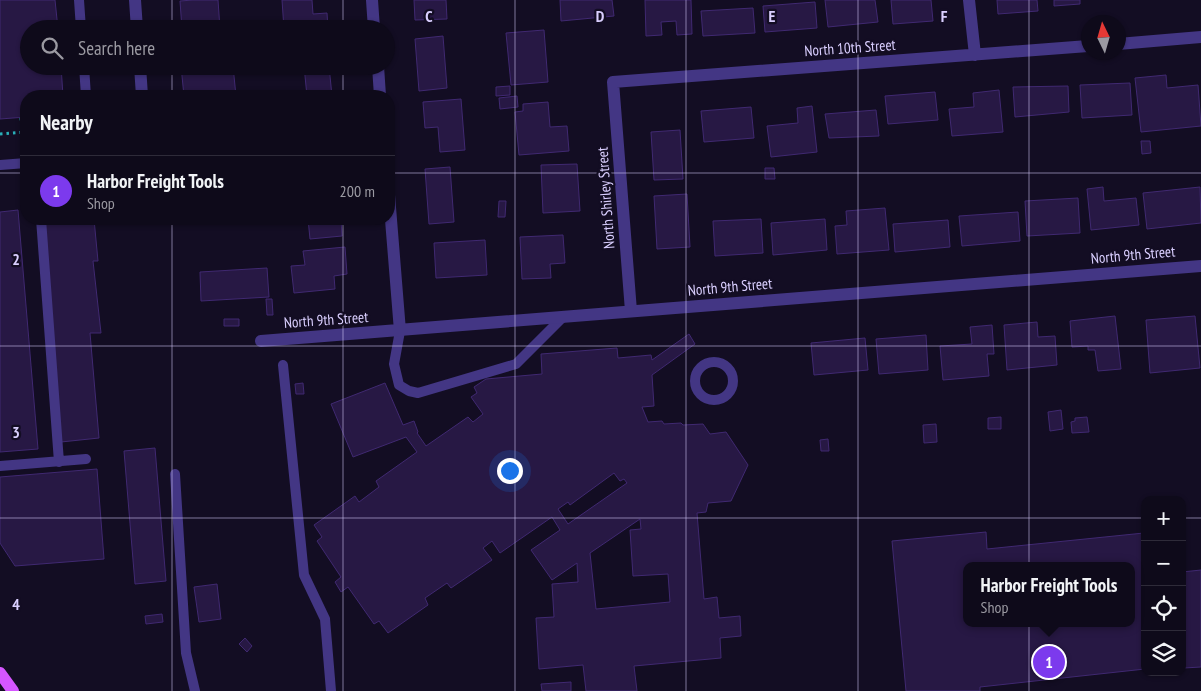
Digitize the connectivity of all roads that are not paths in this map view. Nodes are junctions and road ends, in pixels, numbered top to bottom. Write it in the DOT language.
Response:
graph roads {
  1 [pos="79,0"];
  2 [pos="135,0"];
  3 [pos="372,0"];
  4 [pos="969,0"];
  5 [pos="80,20"];
  6 [pos="136,20"];
  7 [pos="373,20"];
  8 [pos="1201,37"];
  9 [pos="1126,43"];
  10 [pos="1081,47"];
  11 [pos="975,55"];
  12 [pos="85,75"];
  13 [pos="141,75"];
  14 [pos="379,75"];
  15 [pos="614,82"];
  16 [pos="86,90"];
  17 [pos="142,90"];
  18 [pos="380,90"];
  19 [pos="20,163"];
  20 [pos="0,165"];
  21 [pos="41,225"];
  22 [pos="391,225"];
  23 [pos="1201,266"];
  24 [pos="631,312"];
  25 [pos="563,317"];
  26 [pos="400,331"];
  27 [pos="261,341"];
  28 [pos="283,364"];
  29 [pos="86,459"];
  30 [pos="59,462"];
  31 [pos="0,466"];
  32 [pos="176,474"];
  33 [pos="0,673"];
  34 [pos="13,691"];
  35 [pos="195,691"];
  36 [pos="331,691"];
  1 -- 5 [label="lane"];
  2 -- 6 [label="street"];
  3 -- 7 [label="street"];
  4 -- 11 [label="street"];
  8 -- 9 [label="street"];
  10 -- 11 [label="street, North 10th Street"];
  11 -- 15 [label="street, North 10th Street"];
  12 -- 16 [label="lane"];
  13 -- 17 [label="street"];
  14 -- 18 [label="street"];
  15 -- 24 [label="street, North Shirley Street"];
  19 -- 20 [label="lane"];
  21 -- 30 [label="lane"];
  22 -- 26 [label="street"];
  23 -- 24 [label="street, North 9th Street"];
  24 -- 25 [label="street, North 9th Street"];
  25 -- 26 [label="street, North 9th Street"];
  25 -- 26 [label="lane"];
  26 -- 27 [label="street, North 9th Street"];
  28 -- 36 [label="lane"];
  29 -- 30 [label="lane"];
  30 -- 31 [label="lane"];
  32 -- 35 [label="lane"];
  33 -- 34 [label="main road"];
}
